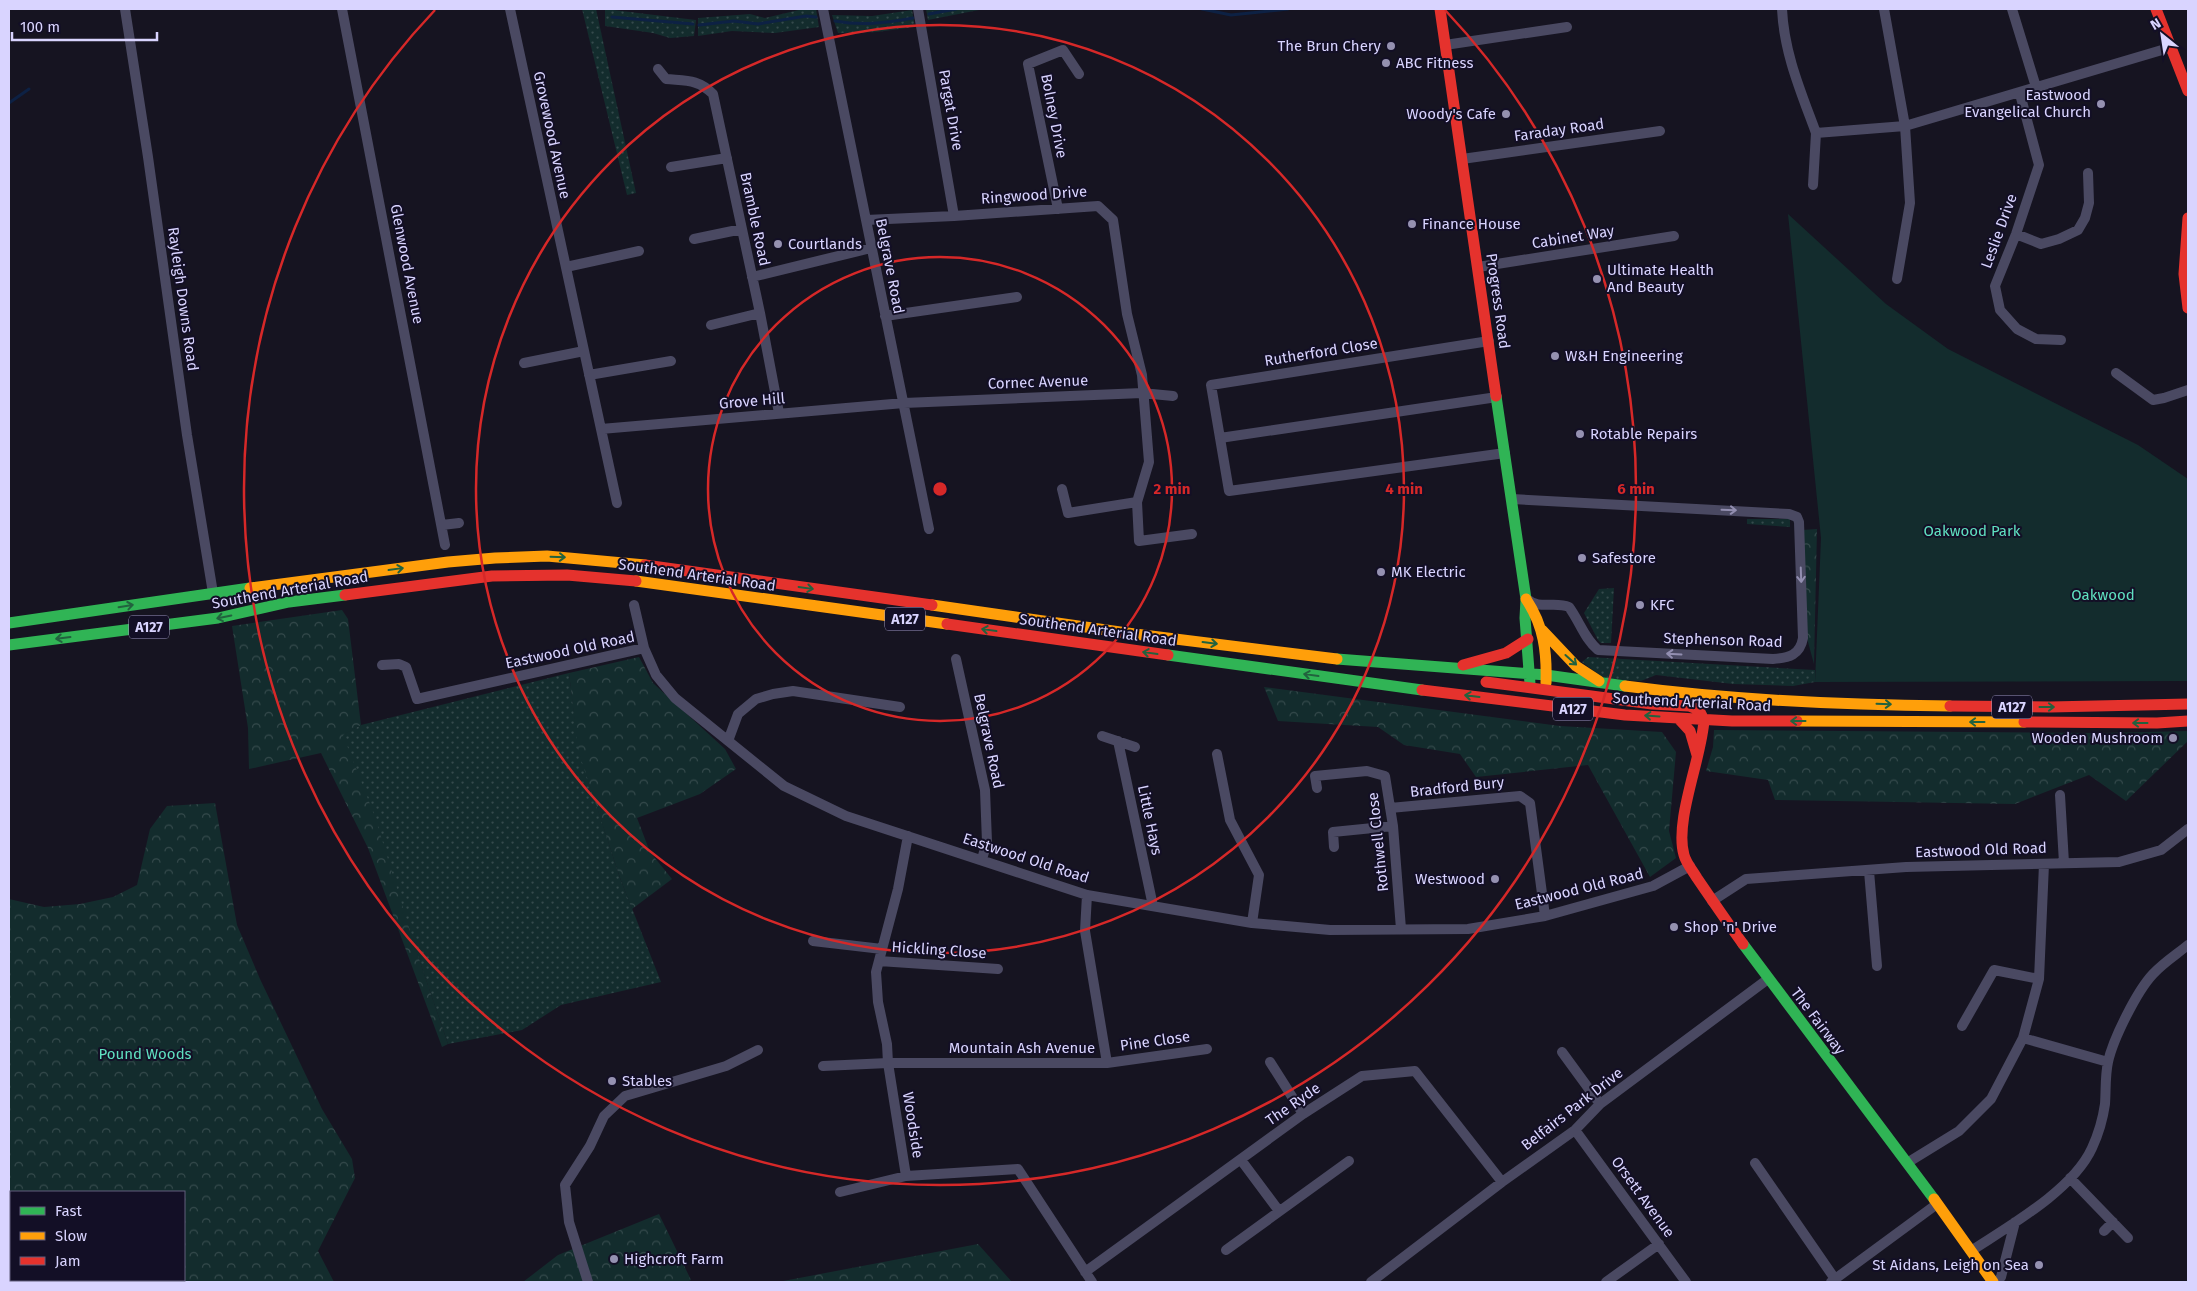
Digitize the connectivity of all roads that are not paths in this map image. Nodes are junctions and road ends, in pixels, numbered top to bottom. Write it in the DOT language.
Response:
graph roads {
  1 [pos="125,9"];
  2 [pos="342,9"];
  3 [pos="510,9"];
  4 [pos="823,9"];
  5 [pos="918,9"];
  6 [pos="1440,9"];
  7 [pos="1782,9"];
  8 [pos="1884,9"];
  9 [pos="2012,9"];
  10 [pos="2156,9"];
  11 [pos="1567,26"];
  12 [pos="1445,45"];
  13 [pos="2172,47"];
  14 [pos="658,69"];
  15 [pos="1079,74"];
  16 [pos="2036,87"];
  17 [pos="2188,91"];
  18 [pos="2020,94"];
  19 [pos="1905,126"];
  20 [pos="1660,130"];
  21 [pos="1816,133"];
  22 [pos="727,158"];
  23 [pos="1462,159"];
  24 [pos="670,167"];
  25 [pos="2088,173"];
  26 [pos="1813,185"];
  27 [pos="1058,208"];
  28 [pos="954,216"];
  29 [pos="2188,218"];
  30 [pos="866,220"];
  31 [pos="742,229"];
  32 [pos="2016,234"];
  33 [pos="1674,236"];
  34 [pos="694,239"];
  35 [pos="871,248"];
  36 [pos="639,251"];
  37 [pos="566,267"];
  38 [pos="1478,267"];
  39 [pos="752,277"];
  40 [pos="1897,279"];
  41 [pos="1017,297"];
  42 [pos="2188,308"];
  43 [pos="760,313"];
  44 [pos="885,316"];
  45 [pos="711,325"];
  46 [pos="2061,340"];
  47 [pos="1489,342"];
  48 [pos="584,351"];
  49 [pos="671,362"];
  50 [pos="524,363"];
  51 [pos="2116,373"];
  52 [pos="589,375"];
  53 [pos="2188,390"];
  54 [pos="1142,393"];
  55 [pos="1172,396"];
  56 [pos="1497,397"];
  57 [pos="904,403"];
  58 [pos="779,413"];
  59 [pos="601,429"];
  60 [pos="1220,438"];
  61 [pos="1505,453"];
  62 [pos="1062,489"];
  63 [pos="1512,499"];
  64 [pos="1137,502"];
  65 [pos="617,503"];
  66 [pos="459,523"];
  67 [pos="442,525"];
  68 [pos="929,530"];
  69 [pos="1192,534"];
  70 [pos="445,545"];
  71 [pos="213,593"];
  72 [pos="1526,599"];
  73 [pos="1549,604"];
  74 [pos="634,605"];
  75 [pos="9,623"];
  76 [pos="1541,625"];
  77 [pos="1528,639"];
  78 [pos="9,645"];
  79 [pos="644,648"];
  80 [pos="956,659"];
  81 [pos="1381,664"];
  82 [pos="382,665"];
  83 [pos="1448,668"];
  84 [pos="1530,673"];
  85 [pos="1546,675"];
  86 [pos="1605,683"];
  87 [pos="1530,686"];
  88 [pos="1545,696"];
  89 [pos="1528,702"];
  90 [pos="2188,704"];
  91 [pos="900,707"];
  92 [pos="1678,718"];
  93 [pos="1704,720"];
  94 [pos="2188,721"];
  95 [pos="1102,736"];
  96 [pos="728,741"];
  97 [pos="1118,741"];
  98 [pos="1135,746"];
  99 [pos="1217,754"];
  100 [pos="1697,756"];
  101 [pos="1316,788"];
  102 [pos="2060,795"];
  103 [pos="1390,808"];
  104 [pos="1393,826"];
  105 [pos="2188,830"];
  106 [pos="908,836"];
  107 [pos="1334,847"];
  108 [pos="982,859"];
  109 [pos="2064,863"];
  110 [pos="2044,864"];
  111 [pos="1690,866"];
  112 [pos="1869,872"];
  113 [pos="1087,895"];
  114 [pos="1712,901"];
  115 [pos="1152,906"];
  116 [pos="1546,916"];
  117 [pos="1252,923"];
  118 [pos="1402,929"];
  119 [pos="813,942"];
  120 [pos="2188,945"];
  121 [pos="882,949"];
  122 [pos="879,961"];
  123 [pos="1877,966"];
  124 [pos="998,969"];
  125 [pos="1768,979"];
  126 [pos="2039,979"];
  127 [pos="1962,1026"];
  128 [pos="2023,1038"];
  129 [pos="1207,1049"];
  130 [pos="758,1050"];
  131 [pos="1562,1052"];
  132 [pos="1270,1062"];
  133 [pos="2108,1062"];
  134 [pos="1107,1063"];
  135 [pos="888,1064"];
  136 [pos="823,1066"];
  137 [pos="1600,1104"];
  138 [pos="1303,1114"];
  139 [pos="1575,1130"];
  140 [pos="1240,1160"];
  141 [pos="1349,1162"];
  142 [pos="1755,1163"];
  143 [pos="1907,1164"];
  144 [pos="906,1176"];
  145 [pos="2070,1178"];
  146 [pos="1502,1182"];
  147 [pos="840,1192"];
  148 [pos="1937,1204"];
  149 [pos="1279,1211"];
  150 [pos="2015,1222"];
  151 [pos="2113,1222"];
  152 [pos="2104,1231"];
  153 [pos="2128,1238"];
  154 [pos="1659,1244"];
  155 [pos="1226,1250"];
  156 [pos="1971,1251"];
  157 [pos="1085,1272"];
  158 [pos="1833,1280"];
  159 [pos="588,1282"];
  160 [pos="1092,1282"];
  161 [pos="1371,1282"];
  162 [pos="1606,1282"];
  163 [pos="1686,1282"];
  164 [pos="1995,1282"];
  1 -- 71 [label="street, Rayleigh Downs Road"];
  2 -- 67 [label="street, Glenwood Avenue"];
  3 -- 37 [label="street, Grovewood Avenue"];
  4 -- 30 [label="street, Belgrave Road"];
  5 -- 28 [label="street, Pargat Drive"];
  6 -- 12 [label="main road, Progress Road"];
  7 -- 21 [label="street"];
  8 -- 19 [label="street"];
  9 -- 16 [label="street"];
  10 -- 13 [label="main road"];
  11 -- 12 [label="street"];
  12 -- 23 [label="main road, Progress Road"];
  13 -- 16 [label="street"];
  13 -- 17 [label="main road"];
  14 -- 22 [label="street, Bramble Road"];
  15 -- 27 [label="street, Bolney Drive"];
  16 -- 18 [label="street"];
  18 -- 19 [label="street"];
  18 -- 32 [label="street, Leslie Drive"];
  19 -- 21 [label="street"];
  19 -- 40 [label="street"];
  20 -- 23 [label="street, Faraday Road"];
  21 -- 26 [label="street"];
  22 -- 24 [label="street"];
  22 -- 31 [label="street, Bramble Road"];
  23 -- 38 [label="main road, Progress Road"];
  25 -- 32 [label="street"];
  27 -- 28 [label="street, Ringwood Drive"];
  27 -- 54 [label="street, Ringwood Drive"];
  28 -- 30 [label="street, Ringwood Drive"];
  29 -- 42 [label="main road"];
  30 -- 35 [label="street, Belgrave Road"];
  31 -- 34 [label="street"];
  31 -- 39 [label="street, Bramble Road"];
  32 -- 46 [label="street, Leslie Drive"];
  33 -- 38 [label="street, Cabinet Way"];
  35 -- 39 [label="street"];
  35 -- 44 [label="street, Belgrave Road"];
  36 -- 37 [label="street"];
  37 -- 48 [label="street, Grovewood Avenue"];
  38 -- 47 [label="main road, Progress Road"];
  39 -- 43 [label="street, Bramble Road"];
  41 -- 44 [label="street"];
  43 -- 45 [label="street"];
  43 -- 58 [label="street, Bramble Road"];
  44 -- 57 [label="street, Belgrave Road"];
  47 -- 56 [label="main road, Progress Road"];
  47 -- 60 [label="street, Rutherford Close"];
  48 -- 50 [label="street"];
  48 -- 52 [label="street, Grovewood Avenue"];
  49 -- 52 [label="street"];
  51 -- 53 [label="street"];
  52 -- 59 [label="street, Grovewood Avenue"];
  54 -- 55 [label="street, Cornec Avenue"];
  54 -- 57 [label="street, Cornec Avenue"];
  54 -- 64 [label="street, Ringwood Drive"];
  56 -- 60 [label="street"];
  56 -- 61 [label="main road, Progress Road"];
  57 -- 58 [label="street, Grove Hill"];
  57 -- 68 [label="street, Belgrave Road"];
  58 -- 59 [label="street, Grove Hill"];
  59 -- 65 [label="street, Grovewood Avenue"];
  60 -- 61 [label="street, Rutherford Close"];
  61 -- 63 [label="main road, Progress Road"];
  62 -- 64 [label="street"];
  63 -- 72 [label="main road, Progress Road"];
  63 -- 73 [label="street, Stephenson Road, one-way"];
  64 -- 69 [label="street, Ringwood Drive"];
  66 -- 67 [label="street"];
  67 -- 70 [label="street, Glenwood Avenue"];
  75 -- 71 [label="main road, Southend Arterial Road / A127, one-way"];
  71 -- 81 [label="main road, Southend Arterial Road / A127, one-way"];
  72 -- 73 [label="street, Stephenson Road"];
  72 -- 76 [label="main road, Progress Road"];
  72 -- 77 [label="main road, Progress Road"];
  73 -- 76 [label="street"];
  74 -- 79 [label="street"];
  76 -- 85 [label="main road, Progress Road"];
  76 -- 86 [label="main road, one-way"];
  77 -- 83 [label="main road"];
  77 -- 84 [label="main road, Progress Road"];
  89 -- 78 [label="main road, Southend Arterial Road / A127, one-way"];
  79 -- 82 [label="street, Eastwood Old Road"];
  79 -- 96 [label="street, Eastwood Old Road"];
  80 -- 108 [label="street, Belgrave Road"];
  81 -- 83 [label="main road, Southend Arterial Road / A127"];
  81 -- 87 [label="main road"];
  83 -- 84 [label="main road, Southend Arterial Road / A127"];
  84 -- 85 [label="main road, Southend Arterial Road / A127"];
  84 -- 87 [label="main road, Progress Road"];
  85 -- 86 [label="main road, Southend Arterial Road / A127"];
  85 -- 88 [label="main road, Progress Road"];
  86 -- 90 [label="main road, Southend Arterial Road / A127, one-way"];
  87 -- 88 [label="main road"];
  87 -- 89 [label="main road, Progress Road"];
  88 -- 89 [label="main road, Southend Arterial Road / A127"];
  92 -- 88 [label="main road, Southend Arterial Road / A127, one-way"];
  88 -- 93 [label="main road"];
  91 -- 96 [label="street"];
  92 -- 93 [label="main road, Southend Arterial Road / A127"];
  92 -- 100 [label="main road, The Fairway"];
  94 -- 93 [label="main road, Southend Arterial Road / A127, one-way"];
  93 -- 100 [label="main road, The Fairway"];
  95 -- 97 [label="street"];
  96 -- 106 [label="street, Eastwood Old Road"];
  97 -- 98 [label="street"];
  97 -- 115 [label="street, Little Hays"];
  99 -- 117 [label="street"];
  100 -- 111 [label="main road, The Fairway"];
  101 -- 103 [label="street, Rothwell Close"];
  102 -- 109 [label="street"];
  103 -- 104 [label="street, Rothwell Close"];
  103 -- 116 [label="street, Bradford Bury"];
  104 -- 107 [label="street"];
  104 -- 118 [label="street, Rothwell Close"];
  105 -- 109 [label="street, Eastwood Old Road"];
  106 -- 108 [label="street, Eastwood Old Road"];
  106 -- 121 [label="street, Woodside"];
  108 -- 113 [label="street, Eastwood Old Road"];
  109 -- 110 [label="street, Eastwood Old Road"];
  110 -- 112 [label="street, Eastwood Old Road"];
  110 -- 126 [label="street"];
  111 -- 114 [label="main road, The Fairway"];
  111 -- 116 [label="street, Eastwood Old Road"];
  112 -- 114 [label="street, Eastwood Old Road"];
  112 -- 123 [label="street"];
  113 -- 115 [label="street, Eastwood Old Road"];
  113 -- 134 [label="street, Mountain Ash Avenue"];
  114 -- 125 [label="main road, The Fairway"];
  115 -- 117 [label="street, Eastwood Old Road"];
  116 -- 118 [label="street, Eastwood Old Road"];
  117 -- 118 [label="street, Eastwood Old Road"];
  119 -- 121 [label="street"];
  120 -- 133 [label="street"];
  121 -- 122 [label="street, Woodside"];
  122 -- 124 [label="street, Hickling Close"];
  122 -- 135 [label="street, Woodside"];
  125 -- 137 [label="street, Belfairs Park Drive"];
  125 -- 143 [label="main road, The Fairway"];
  126 -- 127 [label="street"];
  126 -- 128 [label="street"];
  128 -- 133 [label="street"];
  128 -- 143 [label="street"];
  129 -- 134 [label="street, Pine Close"];
  130 -- 159 [label="street"];
  131 -- 137 [label="street"];
  132 -- 138 [label="street"];
  133 -- 145 [label="street"];
  134 -- 135 [label="street, Mountain Ash Avenue"];
  135 -- 136 [label="street, Mountain Ash Avenue"];
  135 -- 144 [label="street, Woodside"];
  137 -- 139 [label="street, Belfairs Park Drive"];
  138 -- 140 [label="street, The Ryde"];
  138 -- 146 [label="street, The Ryde"];
  139 -- 146 [label="street, Belfairs Park Drive"];
  139 -- 154 [label="street, Orsett Avenue"];
  140 -- 149 [label="street"];
  140 -- 157 [label="street, The Ryde"];
  141 -- 149 [label="street"];
  142 -- 158 [label="street"];
  143 -- 148 [label="main road, The Fairway"];
  144 -- 147 [label="street"];
  144 -- 157 [label="street, Woodside"];
  145 -- 150 [label="street"];
  145 -- 151 [label="street"];
  146 -- 161 [label="street, Belfairs Park Drive"];
  148 -- 156 [label="main road, The Fairway"];
  148 -- 158 [label="street"];
  149 -- 155 [label="street"];
  150 -- 156 [label="street"];
  150 -- 164 [label="street"];
  151 -- 152 [label="street"];
  151 -- 153 [label="street"];
  154 -- 162 [label="street"];
  154 -- 163 [label="street, Orsett Avenue"];
  156 -- 164 [label="main road, The Fairway"];
  157 -- 160 [label="street, Woodside"];
}
